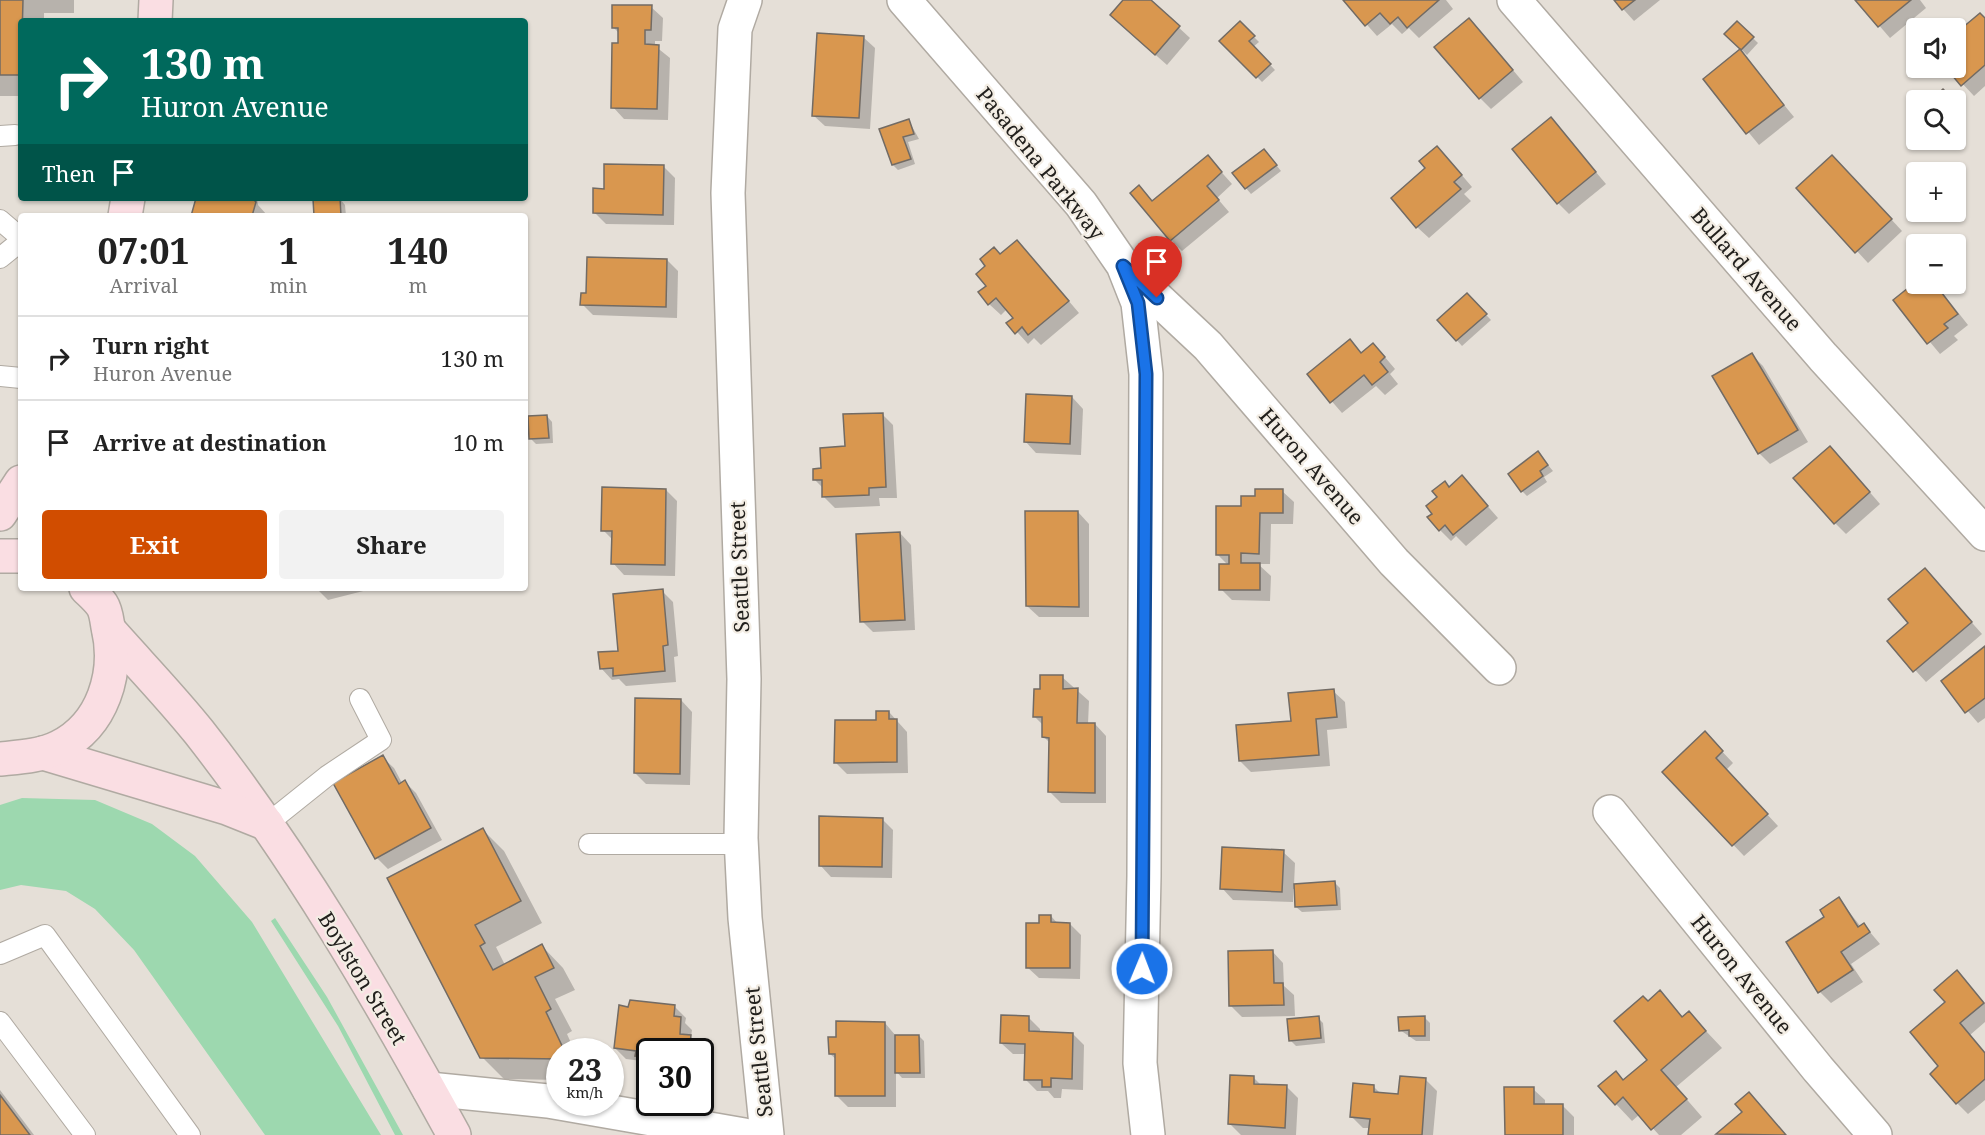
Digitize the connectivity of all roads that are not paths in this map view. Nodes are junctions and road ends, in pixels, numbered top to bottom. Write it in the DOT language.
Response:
graph roads {
  1 [pos="156,0"];
  2 [pos="746,0"];
  3 [pos="904,0"];
  4 [pos="1514,0"];
  5 [pos="155,18"];
  6 [pos="0,220"];
  7 [pos="18,236"];
  8 [pos="18,242"];
  9 [pos="0,258"];
  10 [pos="1123,266"];
  11 [pos="0,376"];
  12 [pos="18,378"];
  13 [pos="18,487"];
  14 [pos="0,514"];
  15 [pos="1985,534"];
  16 [pos="0,556"];
  17 [pos="18,556"];
  18 [pos="100,603"];
  19 [pos="1499,668"];
  20 [pos="360,699"];
  21 [pos="16,758"];
  22 [pos="1610,812"];
  23 [pos="267,824"];
  24 [pos="742,843"];
  25 [pos="589,844"];
  26 [pos="0,954"];
  27 [pos="0,1022"];
  28 [pos="429,1089"];
  29 [pos="85,1135"];
  30 [pos="190,1135"];
  31 [pos="454,1135"];
  32 [pos="744,1135"];
  33 [pos="767,1135"];
  34 [pos="1148,1135"];
  35 [pos="1875,1135"];
  1 -- 5 [label="main road"];
  2 -- 24 [label="street, Seattle Street"];
  3 -- 10 [label="street, Pasadena Parkway"];
  4 -- 15 [label="street, Bullard Avenue"];
  6 -- 7 [label="lane"];
  8 -- 9 [label="lane"];
  10 -- 19 [label="street, Huron Avenue"];
  10 -- 34 [label="street, Pasadena Parkway"];
  11 -- 12 [label="lane"];
  13 -- 14 [label="main road"];
  16 -- 17 [label="main road"];
  18 -- 21 [label="main road"];
  18 -- 23 [label="main road, Boylston Street"];
  20 -- 23 [label="lane"];
  21 -- 23 [label="main road"];
  22 -- 35 [label="street, Huron Avenue"];
  23 -- 28 [label="main road, Boylston Street"];
  24 -- 25 [label="lane"];
  24 -- 33 [label="street, Seattle Street"];
  26 -- 30 [label="lane"];
  27 -- 29 [label="lane"];
  28 -- 31 [label="main road, Boylston Street"];
  28 -- 32 [label="street"];
}
